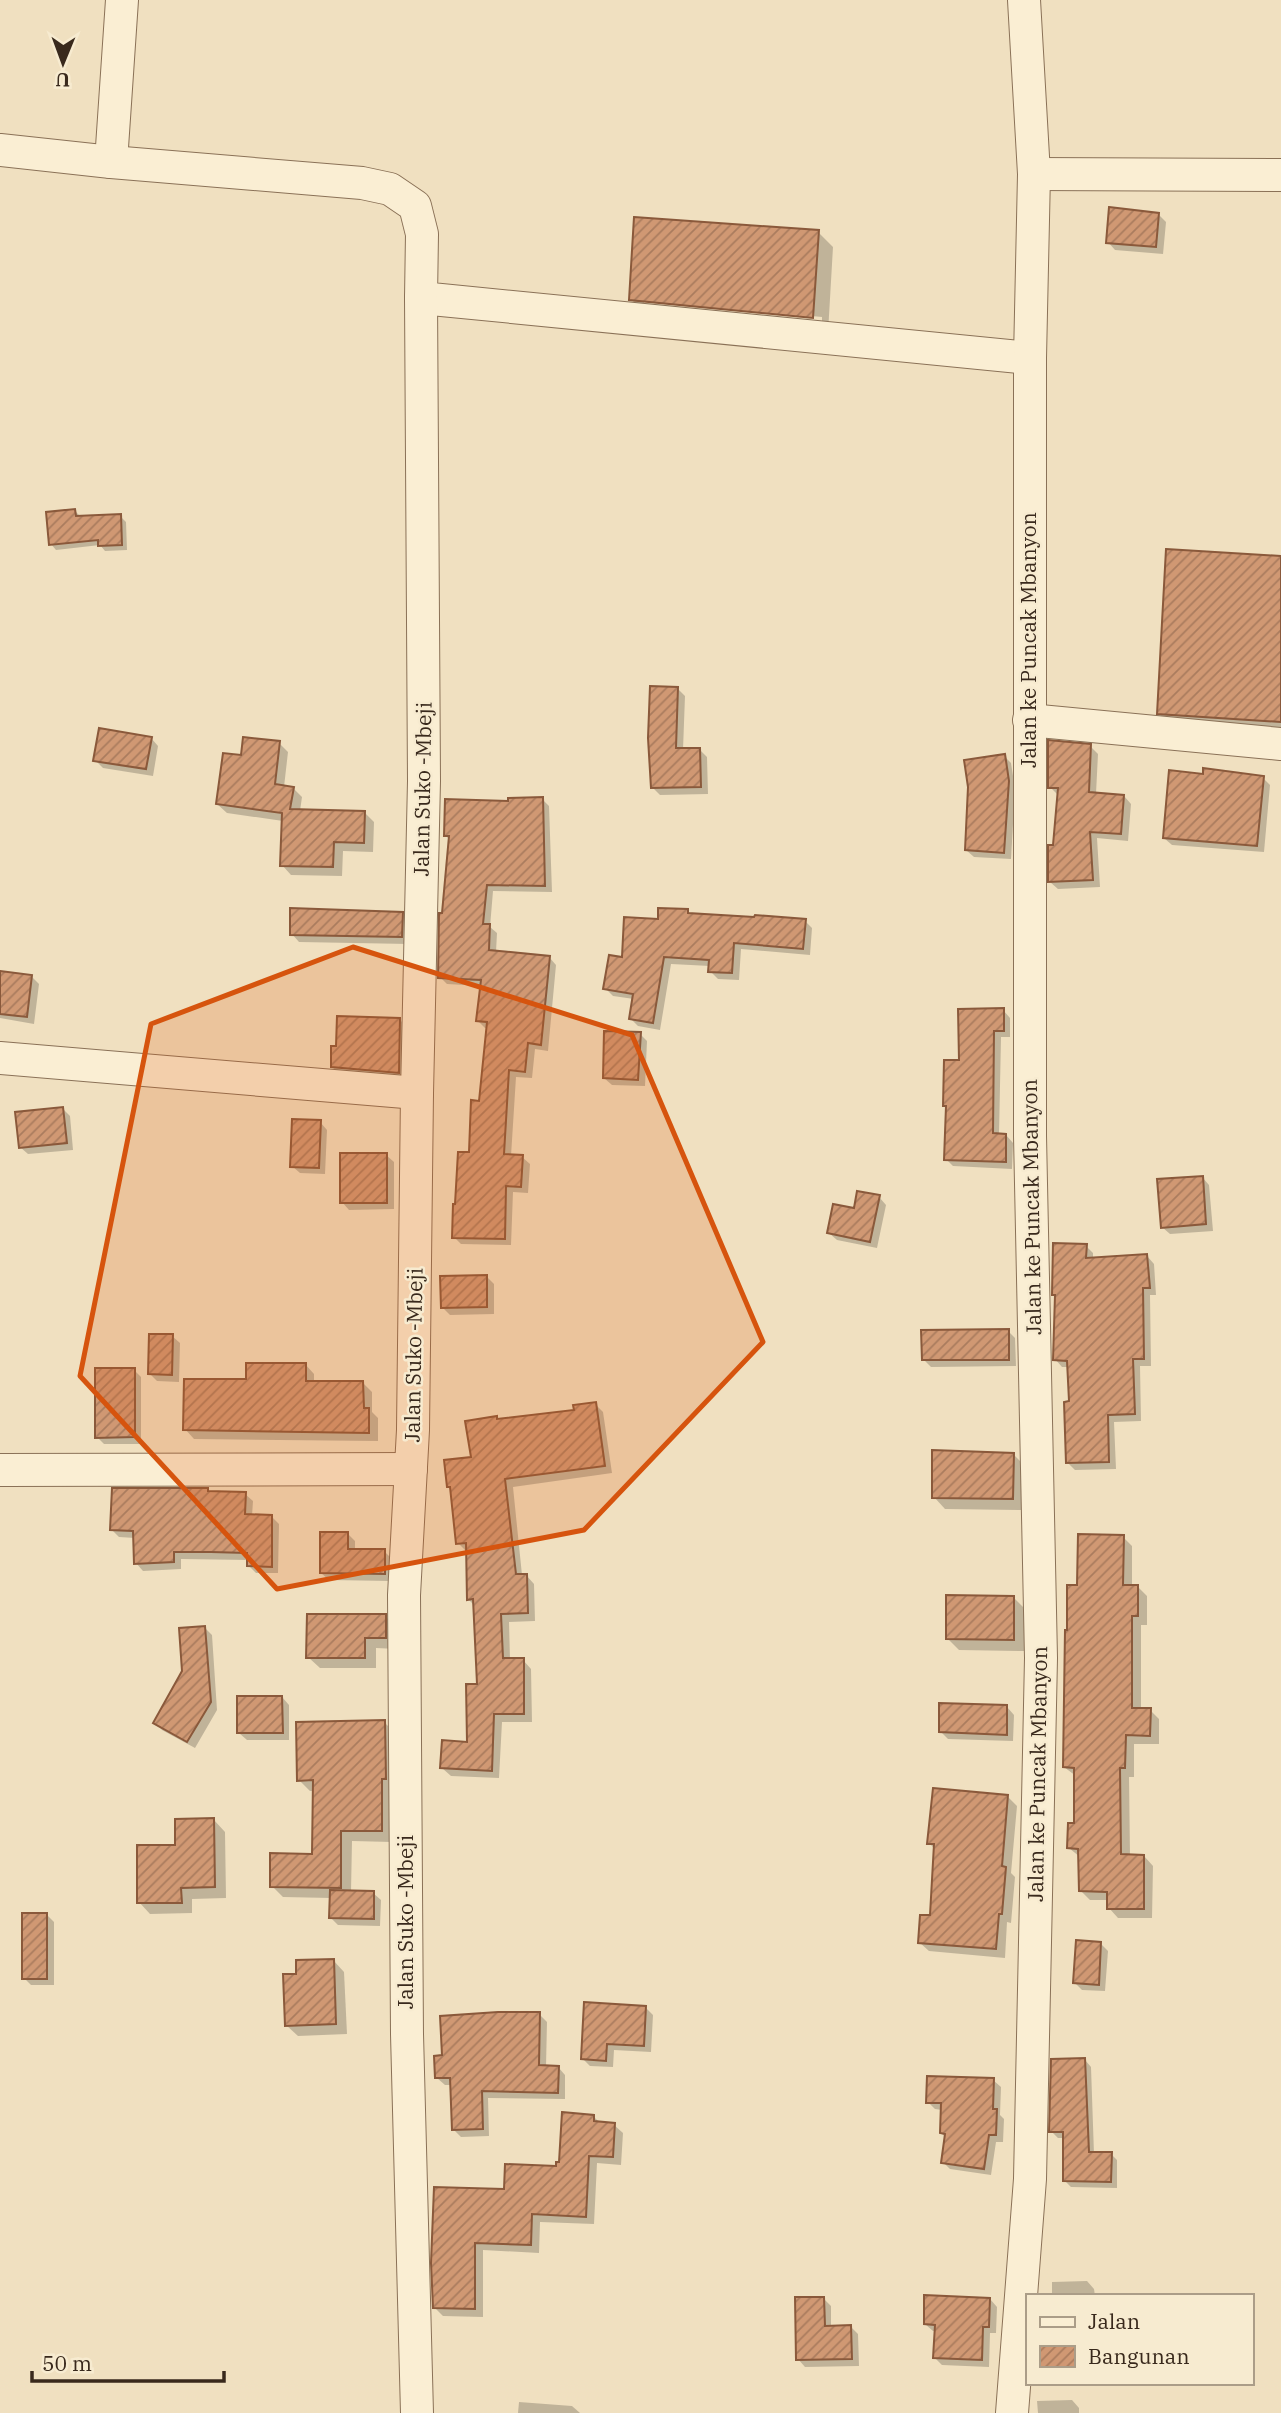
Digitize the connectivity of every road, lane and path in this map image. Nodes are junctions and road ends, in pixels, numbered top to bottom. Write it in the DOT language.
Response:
graph roads {
  1 [pos="122,0"];
  2 [pos="1024,0"];
  3 [pos="0,150"];
  4 [pos="111,162"];
  5 [pos="1034,174"];
  6 [pos="1281,175"];
  7 [pos="421,298"];
  8 [pos="1030,358"];
  9 [pos="1029,720"];
  10 [pos="1281,744"];
  11 [pos="0,1058"];
  12 [pos="417,1093"];
  13 [pos="411,1469"];
  14 [pos="0,1470"];
  15 [pos="417,2413"];
  16 [pos="1012,2413"];
  1 -- 4 [label="street"];
  2 -- 5 [label="street, Jalan ke Puncak Mbanyon"];
  3 -- 4 [label="street"];
  4 -- 7 [label="street, Jalan Suko -Mbeji"];
  5 -- 6 [label="street"];
  5 -- 8 [label="street, Jalan ke Puncak Mbanyon"];
  7 -- 8 [label="street"];
  7 -- 12 [label="street, Jalan Suko -Mbeji"];
  8 -- 9 [label="street, Jalan ke Puncak Mbanyon"];
  9 -- 10 [label="street"];
  9 -- 16 [label="street, Jalan ke Puncak Mbanyon"];
  11 -- 12 [label="street"];
  12 -- 13 [label="street, Jalan Suko -Mbeji"];
  13 -- 14 [label="street"];
  13 -- 15 [label="street, Jalan Suko -Mbeji"];
}
